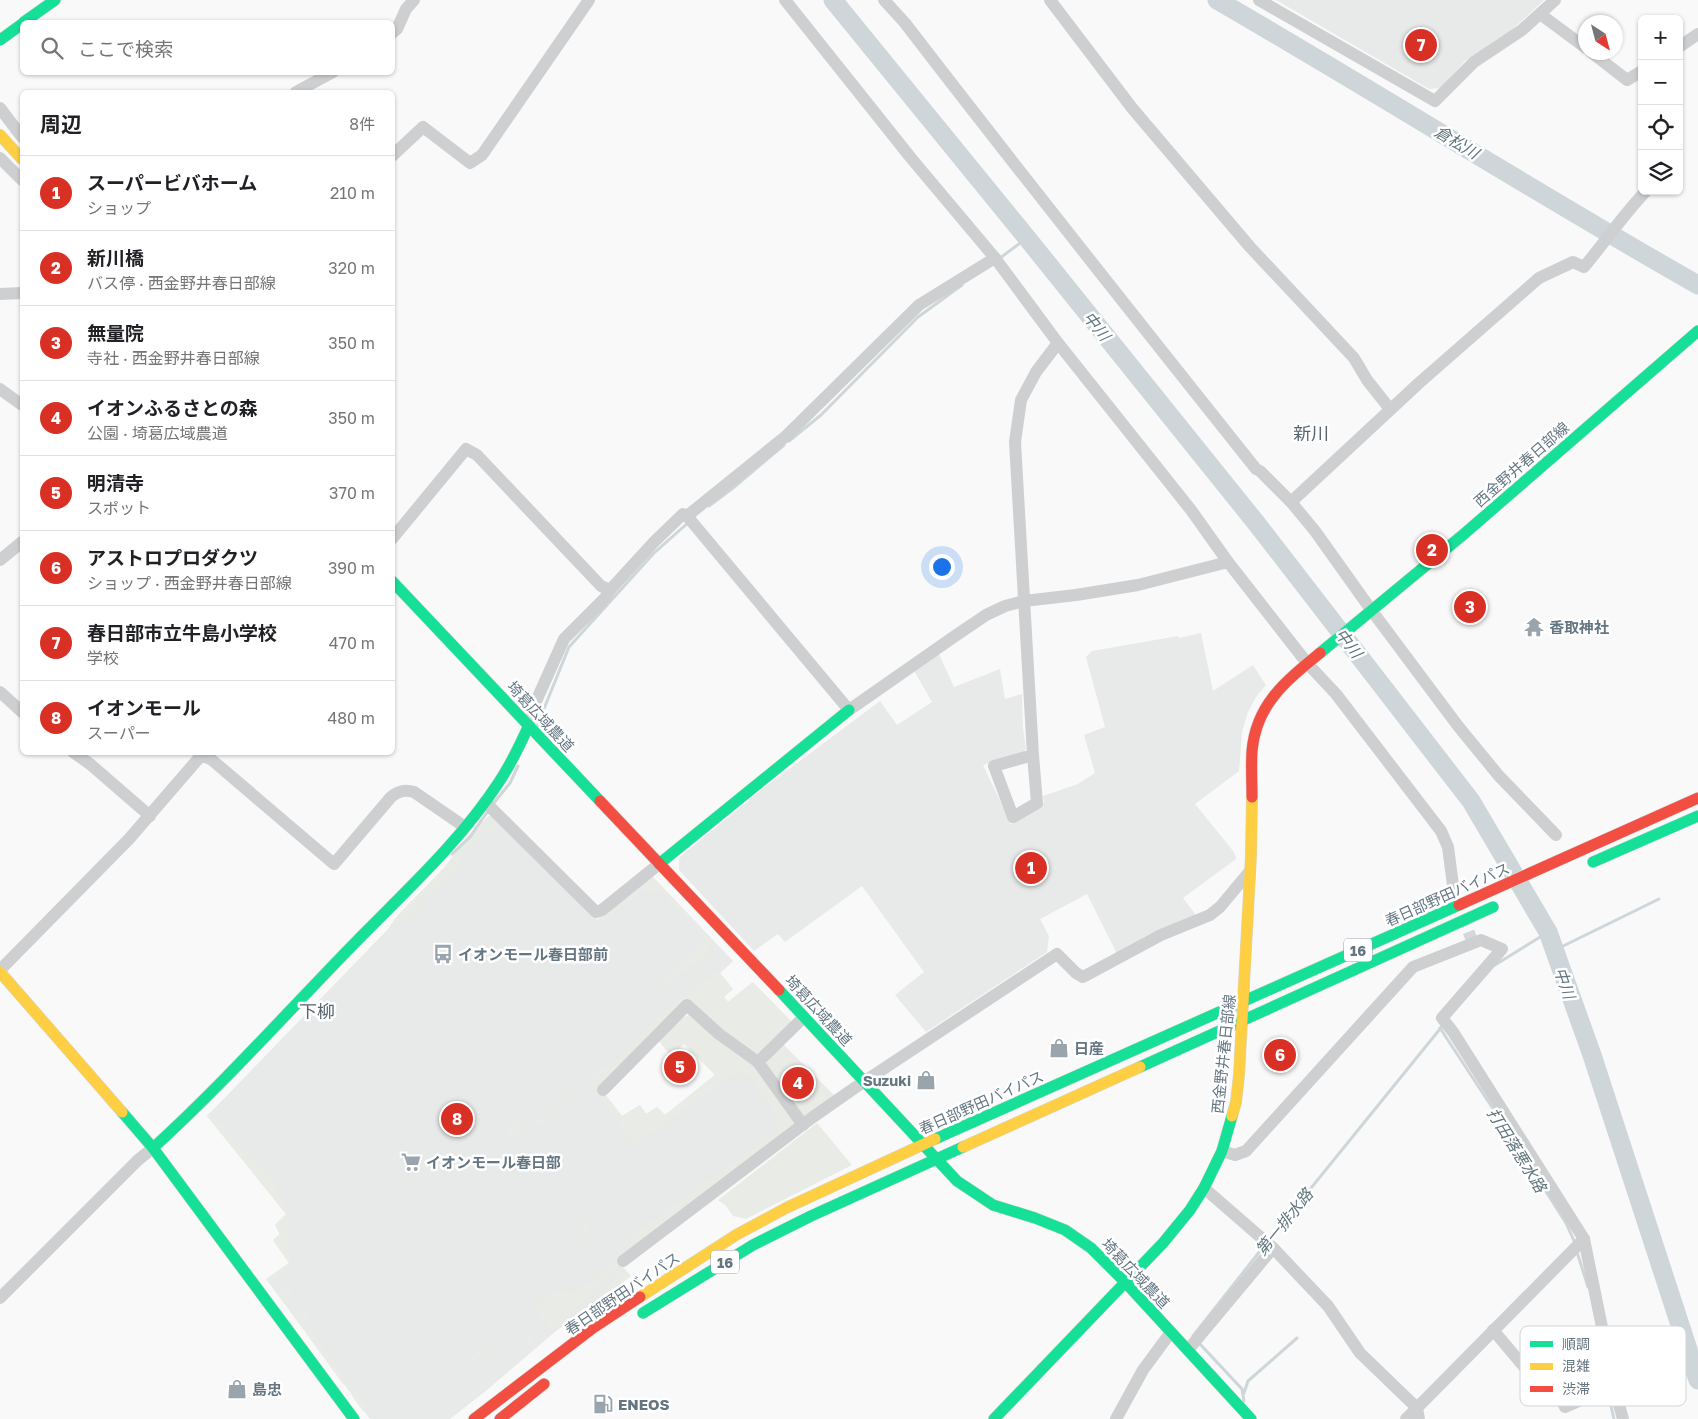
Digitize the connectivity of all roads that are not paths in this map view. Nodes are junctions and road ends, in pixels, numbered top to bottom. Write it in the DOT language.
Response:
graph roads {
  1 [pos="55,0"];
  2 [pos="414,0"];
  3 [pos="590,0"];
  4 [pos="785,0"];
  5 [pos="884,0"];
  6 [pos="1050,0"];
  7 [pos="1259,0"];
  8 [pos="1555,0"];
  9 [pos="1540,14"];
  10 [pos="28,20"];
  11 [pos="20,26"];
  12 [pos="395,31"];
  13 [pos="1698,34"];
  14 [pos="0,40"];
  15 [pos="1578,42"];
  16 [pos="1683,44"];
  17 [pos="1601,60"];
  18 [pos="1638,73"];
  19 [pos="327,75"];
  20 [pos="300,90"];
  21 [pos="0,108"];
  22 [pos="20,134"];
  23 [pos="0,135"];
  24 [pos="395,153"];
  25 [pos="20,157"];
  26 [pos="0,158"];
  27 [pos="20,178"];
  28 [pos="1642,195"];
  29 [pos="995,258"];
  30 [pos="20,293"];
  31 [pos="0,294"];
  32 [pos="1698,331"];
  33 [pos="1058,343"];
  34 [pos="0,389"];
  35 [pos="20,404"];
  36 [pos="1390,409"];
  37 [pos="1291,502"];
  38 [pos="687,516"];
  39 [pos="395,535"];
  40 [pos="20,544"];
  41 [pos="0,560"];
  42 [pos="1228,562"];
  43 [pos="395,584"];
  44 [pos="610,590"];
  45 [pos="1024,601"];
  46 [pos="1367,615"];
  47 [pos="1311,660"];
  48 [pos="0,692"];
  49 [pos="20,710"];
  50 [pos="849,710"];
  51 [pos="529,725"];
  52 [pos="77,755"];
  53 [pos="1033,756"];
  54 [pos="1698,798"];
  55 [pos="485,802"];
  56 [pos="150,816"];
  57 [pos="1698,816"];
  58 [pos="465,827"];
  59 [pos="1556,835"];
  60 [pos="660,864"];
  61 [pos="1580,868"];
  62 [pos="1250,871"];
  63 [pos="1454,894"];
  64 [pos="1507,901"];
  65 [pos="0,971"];
  66 [pos="1244,1002"];
  67 [pos="804,1017"];
  68 [pos="1242,1021"];
  69 [pos="758,1062"];
  70 [pos="864,1081"];
  71 [pos="603,1090"];
  72 [pos="803,1125"];
  73 [pos="924,1144"];
  74 [pos="153,1148"];
  75 [pos="1222,1151"];
  76 [pos="937,1158"];
  77 [pos="1204,1188"];
  78 [pos="1584,1239"];
  79 [pos="1273,1248"];
  80 [pos="623,1261"];
  81 [pos="1125,1282"];
  82 [pos="0,1298"];
  83 [pos="633,1320"];
  84 [pos="1602,1326"];
  85 [pos="1493,1330"];
  86 [pos="1171,1332"];
  87 [pos="1188,1350"];
  88 [pos="1520,1362"];
  89 [pos="554,1377"];
  90 [pos="1619,1406"];
  91 [pos="1418,1414"];
  92 [pos="354,1419"];
  93 [pos="474,1419"];
  94 [pos="500,1419"];
  95 [pos="994,1419"];
  96 [pos="1116,1419"];
  97 [pos="1251,1419"];
  98 [pos="1406,1419"];
  99 [pos="1623,1419"];
  1 -- 10 [label="main road"];
  2 -- 12 [label="street"];
  3 -- 24 [label="street"];
  4 -- 29 [label="street"];
  5 -- 37 [label="street"];
  6 -- 36 [label="street"];
  7 -- 9 [label="street"];
  8 -- 9 [label="street"];
  9 -- 15 [label="street"];
  11 -- 14 [label="main road"];
  13 -- 16 [label="street"];
  17 -- 18 [label="street"];
  19 -- 20 [label="street"];
  21 -- 22 [label="street"];
  23 -- 25 [label="main road"];
  26 -- 27 [label="street"];
  28 -- 36 [label="street"];
  29 -- 33 [label="street"];
  29 -- 38 [label="street"];
  30 -- 31 [label="street"];
  32 -- 46 [label="main road, 西金野井春日部線"];
  33 -- 42 [label="street"];
  33 -- 45 [label="street"];
  34 -- 35 [label="street"];
  36 -- 37 [label="street"];
  37 -- 46 [label="street"];
  38 -- 44 [label="street"];
  38 -- 50 [label="street"];
  39 -- 44 [label="street"];
  40 -- 41 [label="street"];
  42 -- 45 [label="street"];
  42 -- 47 [label="street"];
  43 -- 51 [label="main road, 埼葛広域農道"];
  44 -- 51 [label="street"];
  45 -- 50 [label="street"];
  45 -- 53 [label="street"];
  46 -- 47 [label="main road, 西金野井春日部線"];
  46 -- 59 [label="street"];
  47 -- 62 [label="main road, 西金野井春日部線"];
  47 -- 63 [label="street"];
  48 -- 49 [label="street"];
  50 -- 60 [label="main road"];
  51 -- 55 [label="main road"];
  51 -- 60 [label="main road, 埼葛広域農道"];
  52 -- 56 [label="street"];
  53 -- 53 [label="street"];
  54 -- 66 [label="main road, 春日部野田バイパス / 16"];
  55 -- 58 [label="main road"];
  55 -- 60 [label="street"];
  56 -- 58 [label="street"];
  56 -- 65 [label="street"];
  57 -- 61 [label="main road"];
  58 -- 74 [label="main road"];
  60 -- 67 [label="main road, 埼葛広域農道"];
  62 -- 66 [label="main road, 西金野井春日部線"];
  62 -- 70 [label="street"];
  64 -- 68 [label="main road, 春日部野田バイパス / 16"];
  65 -- 74 [label="main road"];
  66 -- 68 [label="main road, 西金野井春日部線"];
  66 -- 73 [label="main road, 春日部野田バイパス / 16"];
  67 -- 69 [label="street"];
  67 -- 70 [label="main road, 埼葛広域農道"];
  68 -- 75 [label="main road, 西金野井春日部線"];
  68 -- 76 [label="main road, 春日部野田バイパス / 16"];
  69 -- 71 [label="street"];
  69 -- 72 [label="street"];
  70 -- 72 [label="street"];
  70 -- 73 [label="main road, 埼葛広域農道"];
  72 -- 80 [label="street"];
  73 -- 76 [label="main road, 埼葛広域農道"];
  73 -- 93 [label="main road, 春日部野田バイパス / 16"];
  74 -- 82 [label="street"];
  74 -- 92 [label="main road"];
  75 -- 77 [label="main road, 西金野井春日部線"];
  75 -- 78 [label="street"];
  76 -- 81 [label="main road, 埼葛広域農道"];
  76 -- 83 [label="main road, 春日部野田バイパス / 16"];
  77 -- 79 [label="street"];
  77 -- 81 [label="main road, 西金野井春日部線"];
  78 -- 84 [label="street"];
  78 -- 85 [label="street"];
  79 -- 87 [label="street"];
  79 -- 91 [label="street"];
  81 -- 86 [label="main road, 埼葛広域農道"];
  81 -- 95 [label="main road, 西金野井春日部線"];
  85 -- 88 [label="street"];
  85 -- 91 [label="street"];
  86 -- 87 [label="main road, 埼葛広域農道"];
  86 -- 96 [label="street"];
  87 -- 97 [label="main road, 埼葛広域農道"];
  89 -- 94 [label="main road"];
  90 -- 99 [label="street"];
  91 -- 98 [label="street"];
}
